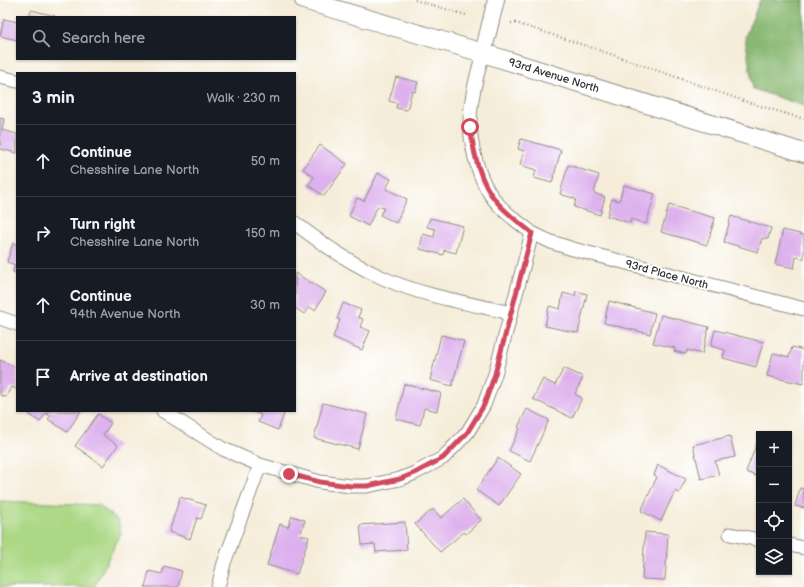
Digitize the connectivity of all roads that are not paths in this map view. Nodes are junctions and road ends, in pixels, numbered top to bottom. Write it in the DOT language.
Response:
graph roads {
  1 [pos="304,0"];
  2 [pos="496,0"];
  3 [pos="483,53"];
  4 [pos="0,77"];
  5 [pos="16,81"];
  6 [pos="804,153"];
  7 [pos="296,224"];
  8 [pos="532,233"];
  9 [pos="804,309"];
  10 [pos="511,313"];
  11 [pos="0,318"];
  12 [pos="16,324"];
  13 [pos="165,412"];
  14 [pos="260,465"];
  15 [pos="730,534"];
  16 [pos="756,539"];
  17 [pos="792,546"];
  18 [pos="804,548"];
  19 [pos="218,587"];
  1 -- 3 [label="main road, 93rd Avenue North"];
  2 -- 3 [label="street"];
  3 -- 6 [label="main road, 93rd Avenue North"];
  3 -- 8 [label="street, 93rd Place North"];
  4 -- 5 [label="street"];
  7 -- 10 [label="street"];
  8 -- 9 [label="street, 93rd Place North"];
  8 -- 10 [label="street"];
  10 -- 14 [label="street"];
  11 -- 12 [label="street"];
  13 -- 14 [label="street"];
  14 -- 19 [label="street"];
  15 -- 16 [label="street"];
  17 -- 18 [label="street"];
}
